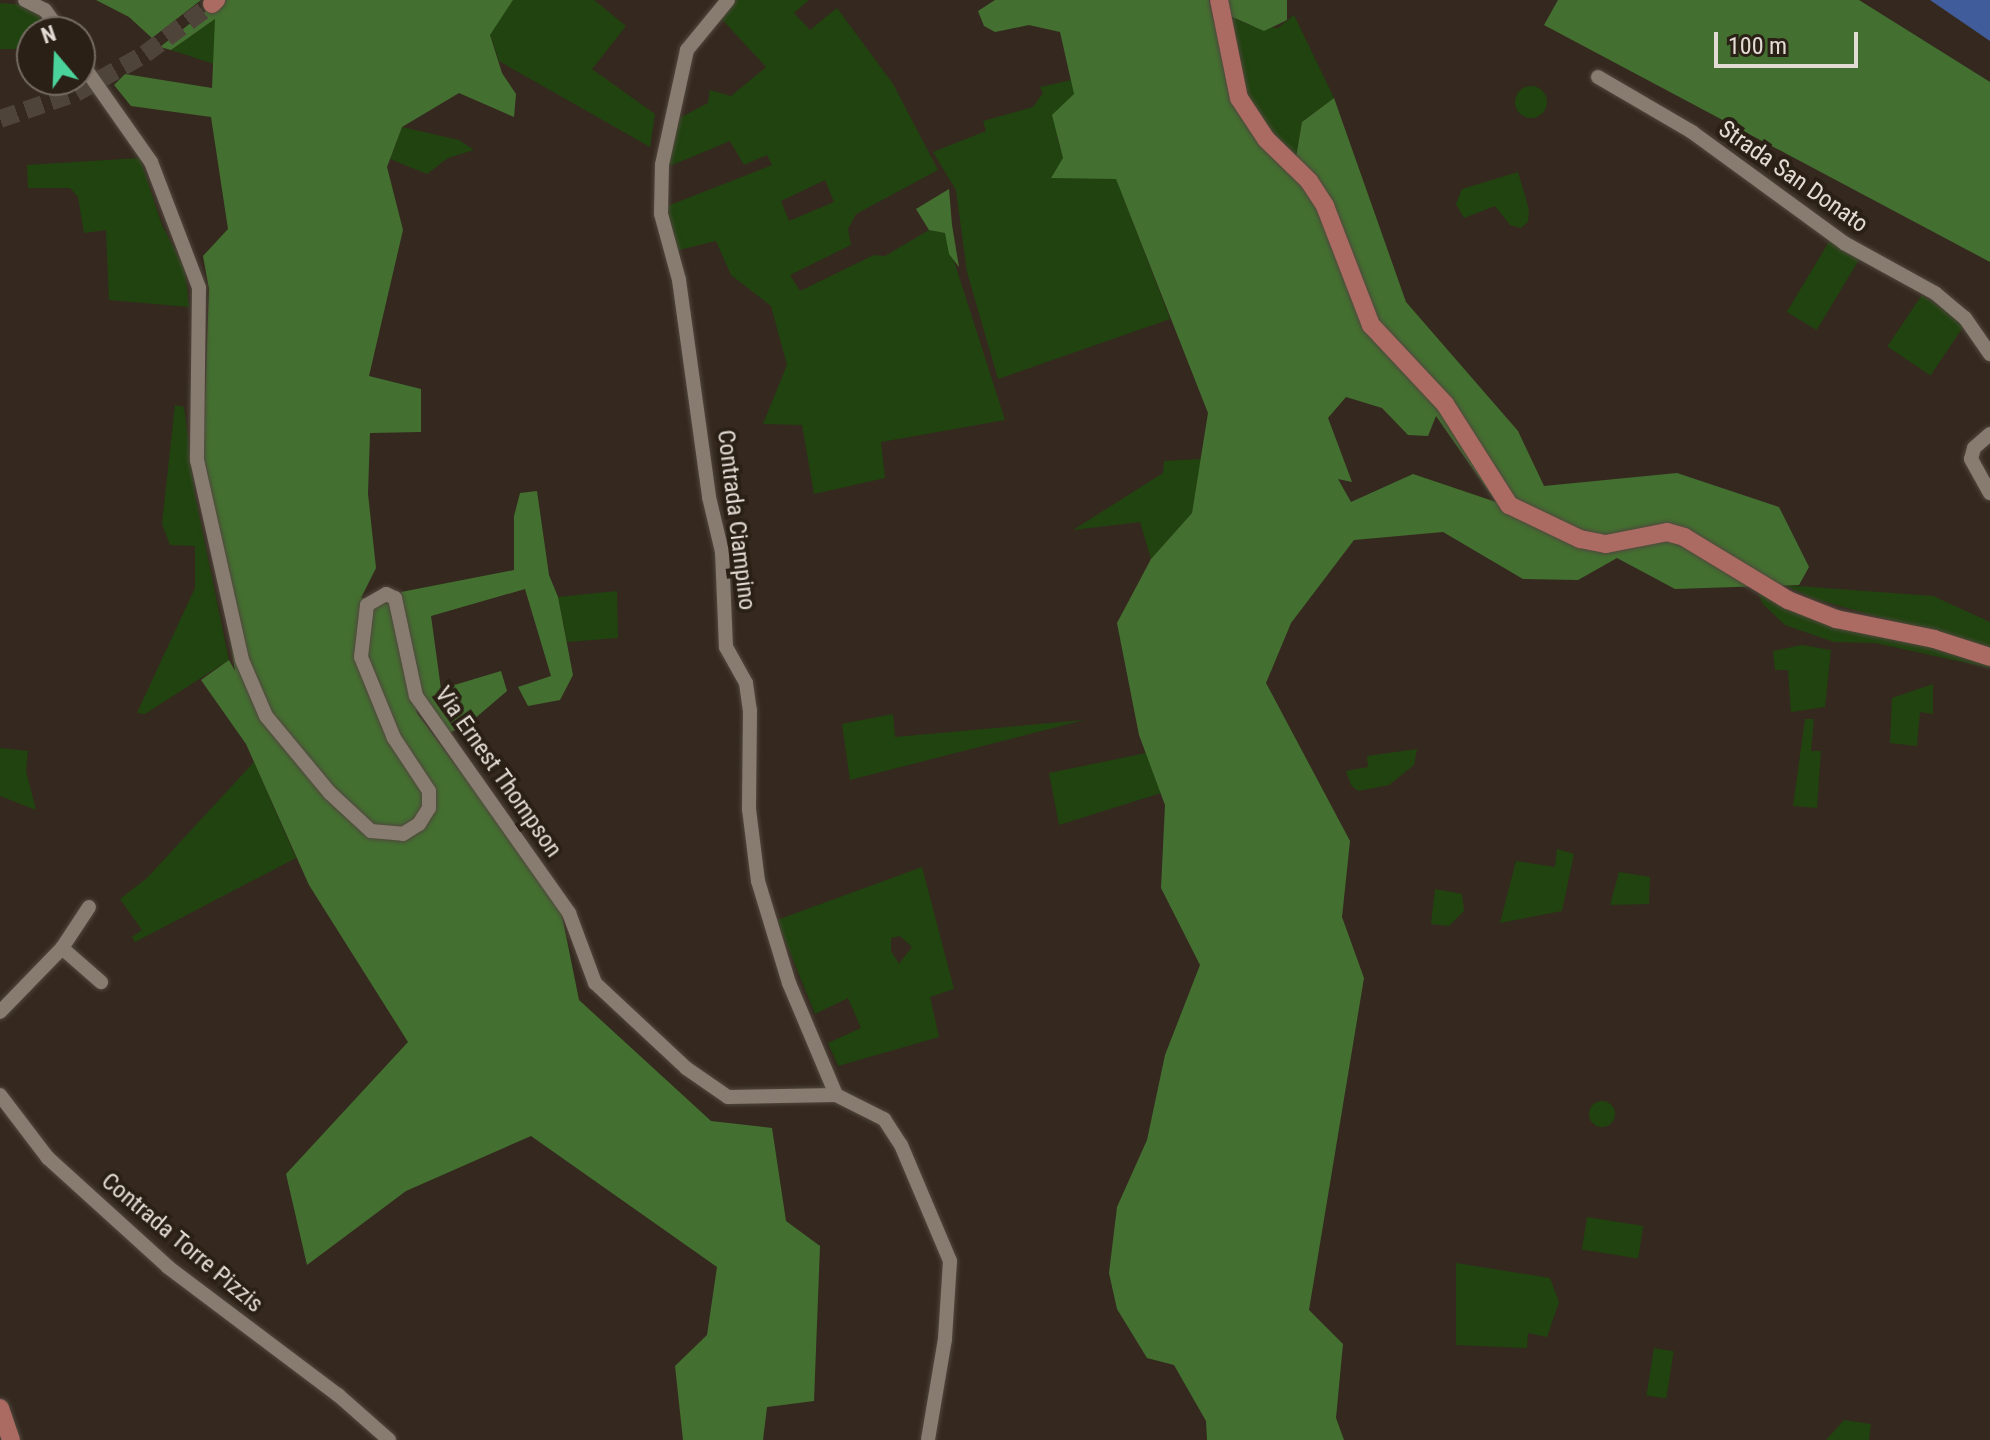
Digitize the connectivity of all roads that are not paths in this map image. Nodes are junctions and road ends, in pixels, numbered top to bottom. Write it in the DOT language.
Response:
graph roads {
  1 [pos="25,0"];
  2 [pos="728,0"];
  3 [pos="1219,0"];
  4 [pos="49,16"];
  5 [pos="1598,77"];
  6 [pos="96,84"];
  7 [pos="1990,354"];
  8 [pos="1990,434"];
  9 [pos="1990,493"];
  10 [pos="1990,657"];
  11 [pos="89,907"];
  12 [pos="62,948"];
  13 [pos="101,982"];
  14 [pos="0,1012"];
  15 [pos="0,1095"];
  16 [pos="836,1095"];
  17 [pos="0,1408"];
  18 [pos="11,1440"];
  19 [pos="389,1440"];
  20 [pos="928,1440"];
  1 -- 4 [label="street"];
  2 -- 16 [label="street, Contrada Ciampino"];
  3 -- 10 [label="main road"];
  5 -- 7 [label="street, Strada San Donato"];
  6 -- 16 [label="street, Via Ernest Thompson"];
  8 -- 9 [label="street"];
  11 -- 12 [label="street"];
  12 -- 13 [label="street"];
  12 -- 14 [label="street"];
  15 -- 19 [label="street, Contrada Torre Pizzis"];
  16 -- 20 [label="street, Via Ernest Thompson"];
  17 -- 18 [label="main road"];
}
